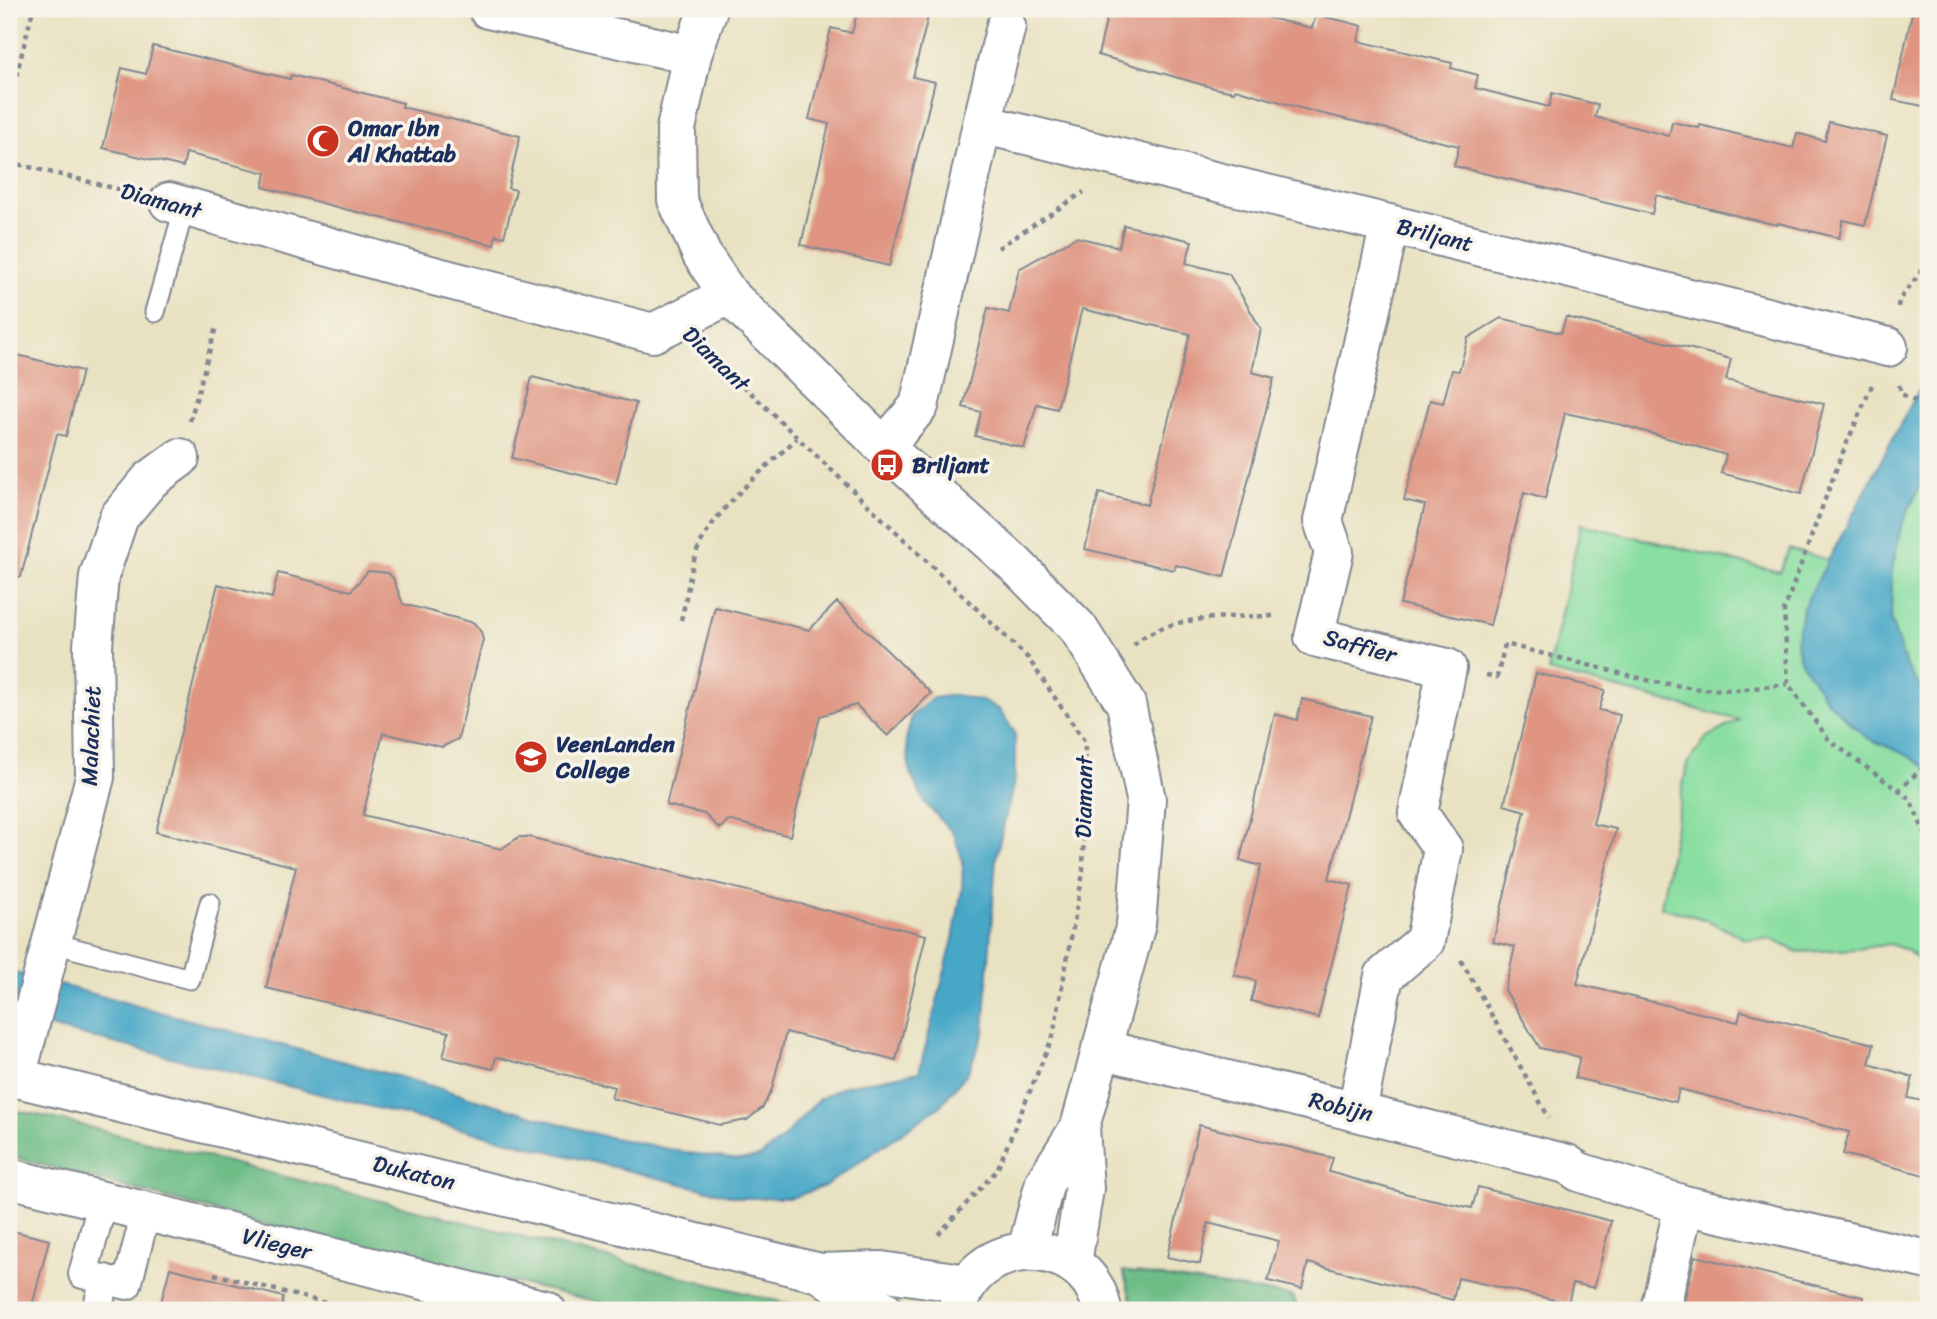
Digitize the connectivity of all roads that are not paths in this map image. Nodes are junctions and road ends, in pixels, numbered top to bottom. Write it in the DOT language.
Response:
graph roads {
  1 [pos="488,9"];
  2 [pos="708,9"];
  3 [pos="1006,26"];
  4 [pos="692,55"];
  5 [pos="982,124"];
  6 [pos="177,204"];
  7 [pos="1390,225"];
  8 [pos="729,295"];
  9 [pos="155,312"];
  10 [pos="1888,347"];
  11 [pos="884,447"];
  12 [pos="180,458"];
  13 [pos="210,903"];
  14 [pos="53,943"];
  15 [pos="1101,1049"];
  16 [pos="13,1076"];
  17 [pos="1357,1111"];
  18 [pos="1080,1128"];
  19 [pos="9,1178"];
  20 [pos="103,1201"];
  21 [pos="1684,1205"];
  22 [pos="146,1212"];
  23 [pos="1027,1250"];
  24 [pos="1928,1260"];
  25 [pos="1072,1263"];
  26 [pos="820,1273"];
  27 [pos="105,1279"];
  28 [pos="963,1297"];
  29 [pos="528,1308"];
  30 [pos="97,1310"];
  31 [pos="884,1310"];
  32 [pos="1102,1310"];
  33 [pos="1660,1310"];
  1 -- 4 [label="street"];
  2 -- 4 [label="street"];
  3 -- 5 [label="street"];
  4 -- 8 [label="street"];
  5 -- 7 [label="street, Briljant"];
  5 -- 11 [label="street"];
  6 -- 8 [label="street, Diamant"];
  6 -- 9 [label="lane"];
  7 -- 10 [label="street, Briljant"];
  7 -- 17 [label="street, Saffier"];
  8 -- 11 [label="street"];
  11 -- 15 [label="street"];
  12 -- 14 [label="street, Malachiet"];
  13 -- 14 [label="lane"];
  14 -- 16 [label="street, Malachiet"];
  15 -- 17 [label="street, Robijn"];
  15 -- 18 [label="street"];
  16 -- 26 [label="street, Dukaton"];
  17 -- 21 [label="street, Robijn"];
  18 -- 23 [label="street"];
  18 -- 25 [label="street"];
  19 -- 20 [label="street, Vlieger"];
  20 -- 22 [label="street, Vlieger"];
  20 -- 27 [label="street"];
  21 -- 24 [label="street, Robijn"];
  21 -- 33 [label="street"];
  22 -- 27 [label="street"];
  22 -- 29 [label="street, Vlieger"];
  23 -- 25 [label="street"];
  23 -- 28 [label="street"];
  25 -- 32 [label="street"];
  26 -- 28 [label="street, Dukaton"];
  26 -- 31 [label="street, Dukaton"];
  27 -- 30 [label="street"];
}
